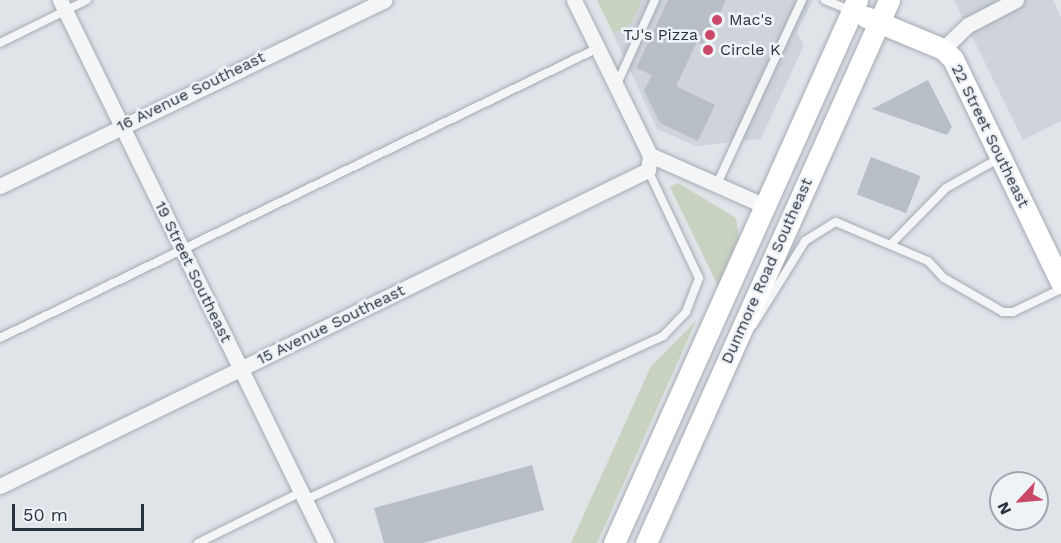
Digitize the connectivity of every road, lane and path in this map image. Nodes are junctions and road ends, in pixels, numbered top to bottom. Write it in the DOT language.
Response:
graph roads {
  1 [pos="87,0"];
  2 [pos="384,0"];
  3 [pos="574,0"];
  4 [pos="655,0"];
  5 [pos="802,0"];
  6 [pos="825,0"];
  7 [pos="889,0"];
  8 [pos="1016,0"];
  9 [pos="62,5"];
  10 [pos="854,5"];
  11 [pos="879,21"];
  12 [pos="0,43"];
  13 [pos="598,48"];
  14 [pos="943,49"];
  15 [pos="616,86"];
  16 [pos="122,126"];
  17 [pos="1002,157"];
  18 [pos="649,162"];
  19 [pos="717,184"];
  20 [pos="0,186"];
  21 [pos="765,206"];
  22 [pos="892,243"];
  23 [pos="183,251"];
  24 [pos="1061,282"];
  25 [pos="1061,289"];
  26 [pos="0,338"];
  27 [pos="729,358"];
  28 [pos="241,369"];
  29 [pos="0,486"];
  30 [pos="303,496"];
  31 [pos="198,543"];
  32 [pos="326,543"];
  33 [pos="614,543"];
  34 [pos="646,543"];
  1 -- 9 [label="lane"];
  2 -- 16 [label="street, 16 Avenue Southeast"];
  3 -- 13 [label="street"];
  4 -- 15 [label="lane"];
  5 -- 19 [label="lane"];
  6 -- 10 [label="lane"];
  7 -- 11 [label="main road, Dunmore Road Southeast"];
  8 -- 14 [label="street"];
  9 -- 12 [label="lane"];
  9 -- 16 [label="street, 19 Street Southeast"];
  10 -- 11 [label="main road, 22 Street Southeast"];
  10 -- 21 [label="main road, Dunmore Road Southeast"];
  11 -- 14 [label="main road, 22 Street Southeast"];
  11 -- 27 [label="main road, Dunmore Road Southeast"];
  13 -- 15 [label="street"];
  13 -- 23 [label="lane"];
  14 -- 17 [label="main road, 22 Street Southeast"];
  15 -- 18 [label="street"];
  16 -- 20 [label="street, 16 Avenue Southeast"];
  16 -- 23 [label="street, 19 Street Southeast"];
  17 -- 22 [label="lane"];
  17 -- 24 [label="main road, 22 Street Southeast"];
  18 -- 19 [label="street"];
  18 -- 28 [label="street, 15 Avenue Southeast"];
  18 -- 30 [label="lane"];
  19 -- 21 [label="street"];
  21 -- 33 [label="main road, Dunmore Road Southeast"];
  22 -- 25 [label="lane"];
  22 -- 27 [label="lane"];
  23 -- 26 [label="lane"];
  23 -- 28 [label="street, 19 Street Southeast"];
  27 -- 34 [label="main road, Dunmore Road Southeast"];
  28 -- 29 [label="street, 15 Avenue Southeast"];
  28 -- 30 [label="street, 19 Street Southeast"];
  30 -- 31 [label="lane"];
  30 -- 32 [label="street, 19 Street Southeast"];
}
